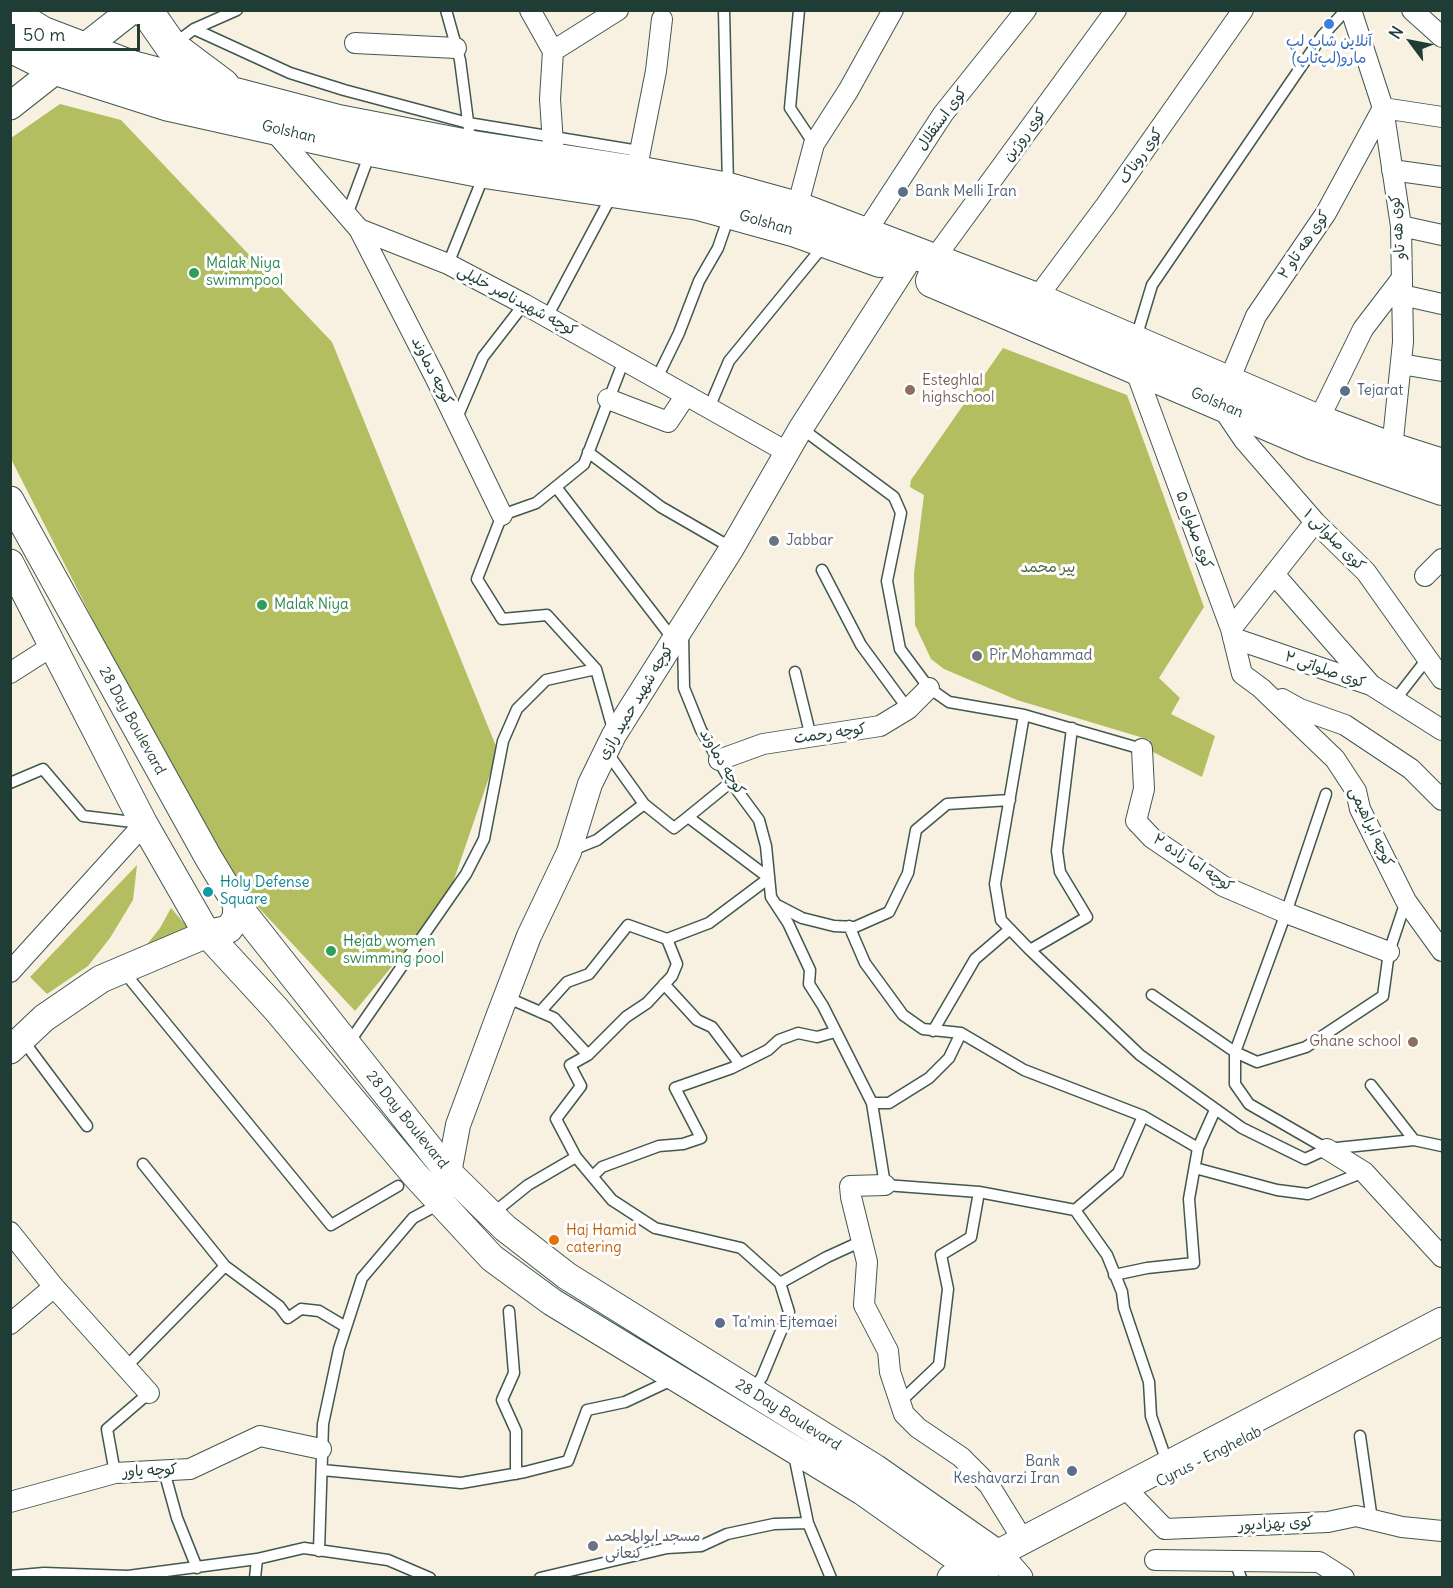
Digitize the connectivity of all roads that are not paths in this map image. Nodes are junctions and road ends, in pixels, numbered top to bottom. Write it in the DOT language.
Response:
graph roads {
  1 [pos="132,10"];
  2 [pos="146,10"];
  3 [pos="237,10"];
  4 [pos="446,10"];
  5 [pos="530,10"];
  6 [pos="618,10"];
  7 [pos="723,10"];
  8 [pos="799,10"];
  9 [pos="1026,10"];
  10 [pos="1116,10"];
  11 [pos="1243,10"];
  12 [pos="1348,10"];
  13 [pos="1412,10"];
  14 [pos="890,12"];
  15 [pos="10,13"];
  16 [pos="662,19"];
  17 [pos="1443,37"];
  18 [pos="182,38"];
  19 [pos="355,43"];
  20 [pos="10,46"];
  21 [pos="456,48"];
  22 [pos="81,49"];
  23 [pos="553,51"];
  24 [pos="56,69"];
  25 [pos="236,94"];
  26 [pos="10,106"];
  27 [pos="1383,108"];
  28 [pos="1443,117"];
  29 [pos="270,127"];
  30 [pos="814,144"];
  31 [pos="553,147"];
  32 [pos="475,148"];
  33 [pos="371,150"];
  34 [pos="1392,170"];
  35 [pos="630,171"];
  36 [pos="1443,177"];
  37 [pos="729,201"];
  38 [pos="797,208"];
  39 [pos="353,222"];
  40 [pos="1401,226"];
  41 [pos="866,232"];
  42 [pos="1443,235"];
  43 [pos="826,242"];
  44 [pos="918,260"];
  45 [pos="448,264"];
  46 [pos="1402,286"];
  47 [pos="1036,299"];
  48 [pos="524,304"];
  49 [pos="1443,304"];
  50 [pos="547,317"];
  51 [pos="1135,354"];
  52 [pos="624,360"];
  53 [pos="1401,364"];
  54 [pos="1443,371"];
  55 [pos="655,377"];
  56 [pos="1224,394"];
  57 [pos="687,395"];
  58 [pos="608,399"];
  59 [pos="709,408"];
  60 [pos="456,420"];
  61 [pos="1318,421"];
  62 [pos="801,428"];
  63 [pos="1392,449"];
  64 [pos="588,452"];
  65 [pos="787,452"];
  66 [pos="1443,465"];
  67 [pos="556,486"];
  68 [pos="1443,489"];
  69 [pos="10,500"];
  70 [pos="502,515"];
  71 [pos="1315,522"];
  72 [pos="732,548"];
  73 [pos="1443,559"];
  74 [pos="10,563"];
  75 [pos="822,570"];
  76 [pos="1274,574"];
  77 [pos="1425,576"];
  78 [pos="80,626"];
  79 [pos="678,632"];
  80 [pos="1232,634"];
  81 [pos="54,645"];
  82 [pos="1435,653"];
  83 [pos="596,669"];
  84 [pos="795,672"];
  85 [pos="10,673"];
  86 [pos="1443,679"];
  87 [pos="1371,685"];
  88 [pos="929,688"];
  89 [pos="1261,688"];
  90 [pos="1395,700"];
  91 [pos="908,709"];
  92 [pos="1024,715"];
  93 [pos="1072,728"];
  94 [pos="1443,730"];
  95 [pos="811,737"];
  96 [pos="610,743"];
  97 [pos="1142,749"];
  98 [pos="719,760"];
  99 [pos="731,782"];
  100 [pos="10,783"];
  101 [pos="1326,794"];
  102 [pos="1010,800"];
  103 [pos="1443,800"];
  104 [pos="644,804"];
  105 [pos="688,817"];
  106 [pos="144,824"];
  107 [pos="569,852"];
  108 [pos="208,857"];
  109 [pos="769,878"];
  110 [pos="177,881"];
  111 [pos="774,901"];
  112 [pos="1406,901"];
  113 [pos="237,905"];
  114 [pos="1286,913"];
  115 [pos="849,926"];
  116 [pos="1010,929"];
  117 [pos="207,934"];
  118 [pos="667,939"];
  119 [pos="1030,950"];
  120 [pos="1443,951"];
  121 [pos="1389,952"];
  122 [pos="10,972"];
  123 [pos="111,974"];
  124 [pos="664,984"];
  125 [pos="301,988"];
  126 [pos="1152,995"];
  127 [pos="506,997"];
  128 [pos="276,1009"];
  129 [pos="540,1012"];
  130 [pos="933,1031"];
  131 [pos="835,1032"];
  132 [pos="961,1033"];
  133 [pos="16,1044"];
  134 [pos="347,1045"];
  135 [pos="1235,1052"];
  136 [pos="588,1055"];
  137 [pos="740,1064"];
  138 [pos="1371,1085"];
  139 [pos="872,1103"];
  140 [pos="1215,1110"];
  141 [pos="1143,1116"];
  142 [pos="87,1126"];
  143 [pos="1414,1140"];
  144 [pos="1443,1146"];
  145 [pos="1198,1148"];
  146 [pos="1328,1149"];
  147 [pos="576,1157"];
  148 [pos="143,1164"];
  149 [pos="1195,1168"];
  150 [pos="1364,1172"];
  151 [pos="449,1173"];
  152 [pos="593,1176"];
  153 [pos="885,1185"];
  154 [pos="398,1186"];
  155 [pos="979,1192"];
  156 [pos="441,1203"];
  157 [pos="1075,1210"];
  158 [pos="491,1215"];
  159 [pos="10,1232"];
  160 [pos="862,1241"];
  161 [pos="1443,1257"];
  162 [pos="225,1266"];
  163 [pos="1114,1275"];
  164 [pos="780,1283"];
  165 [pos="54,1287"];
  166 [pos="509,1311"];
  167 [pos="1443,1321"];
  168 [pos="10,1324"];
  169 [pos="346,1327"];
  170 [pos="1443,1339"];
  171 [pos="690,1355"];
  172 [pos="126,1367"];
  173 [pos="674,1378"];
  174 [pos="751,1392"];
  175 [pos="149,1393"];
  176 [pos="900,1402"];
  177 [pos="1360,1436"];
  178 [pos="321,1449"];
  179 [pos="793,1450"];
  180 [pos="1168,1465"];
  181 [pos="322,1470"];
  182 [pos="164,1471"];
  183 [pos="115,1473"];
  184 [pos="516,1474"];
  185 [pos="1131,1491"];
  186 [pos="10,1502"];
  187 [pos="1372,1520"];
  188 [pos="808,1523"];
  189 [pos="1443,1531"];
  190 [pos="1023,1540"];
  191 [pos="319,1551"];
  192 [pos="257,1559"];
  193 [pos="1155,1560"];
  194 [pos="197,1568"];
  195 [pos="1238,1569"];
  196 [pos="986,1571"];
  197 [pos="10,1576"];
  198 [pos="105,1577"];
  199 [pos="255,1578"];
  200 [pos="430,1578"];
  201 [pos="540,1578"];
  202 [pos="831,1578"];
  203 [pos="1344,1578"];
  1 -- 22 [label="main road"];
  2 -- 18 [label="main road"];
  3 -- 18 [label="lane"];
  4 -- 21 [label="lane"];
  5 -- 23 [label="street"];
  6 -- 23 [label="street"];
  7 -- 37 [label="lane"];
  8 -- 30 [label="lane"];
  9 -- 41 [label="street, کوی استقلال"];
  10 -- 44 [label="street, کوی روژین"];
  11 -- 47 [label="street, کوی روناک"];
  12 -- 27 [label="street, کوی هه تاو"];
  12 -- 51 [label="lane"];
  13 -- 17 [label="street"];
  14 -- 30 [label="street"];
  15 -- 22 [label="main road, Golshan"];
  16 -- 35 [label="street"];
  18 -- 25 [label="main road"];
  18 -- 32 [label="lane"];
  19 -- 21 [label="street"];
  20 -- 24 [label="main road, Golshan"];
  21 -- 32 [label="lane"];
  22 -- 24 [label="main road"];
  22 -- 25 [label="main road, Golshan"];
  23 -- 31 [label="street"];
  24 -- 26 [label="main road"];
  24 -- 29 [label="main road, Golshan"];
  25 -- 32 [label="main road, Golshan"];
  27 -- 28 [label="street"];
  27 -- 34 [label="street, کوی هه تاو"];
  27 -- 56 [label="street, کوی هه تاو ۲"];
  29 -- 33 [label="main road, Golshan"];
  29 -- 39 [label="street, کوچه شهیدناصر خلیلی"];
  30 -- 38 [label="street"];
  31 -- 32 [label="main road, Golshan"];
  31 -- 35 [label="main road, Golshan"];
  32 -- 33 [label="main road, Golshan"];
  32 -- 35 [label="main road, Golshan"];
  32 -- 45 [label="lane"];
  33 -- 39 [label="lane"];
  34 -- 36 [label="street"];
  34 -- 40 [label="street, کوی هه تاو"];
  35 -- 37 [label="main road, Golshan"];
  35 -- 50 [label="lane"];
  37 -- 38 [label="main road, Golshan"];
  37 -- 43 [label="main road, Golshan"];
  37 -- 55 [label="lane"];
  38 -- 41 [label="main road, Golshan"];
  39 -- 45 [label="street, کوچه شهیدناصر خلیلی"];
  39 -- 60 [label="street, کوچه دماوند"];
  40 -- 42 [label="street"];
  40 -- 46 [label="street, کوی هه تاو"];
  41 -- 44 [label="main road, Golshan"];
  43 -- 44 [label="main road, Golshan"];
  43 -- 59 [label="lane"];
  44 -- 47 [label="main road, Golshan"];
  44 -- 51 [label="main road, Golshan"];
  44 -- 62 [label="street, کوچه شهید حمید رازی"];
  45 -- 48 [label="street, کوچه شهیدناصر خلیلی"];
  46 -- 49 [label="street"];
  46 -- 53 [label="street, کوی هه تاو"];
  46 -- 61 [label="street"];
  47 -- 51 [label="main road, Golshan"];
  48 -- 50 [label="street, کوچه شهیدناصر خلیلی"];
  48 -- 60 [label="lane"];
  50 -- 52 [label="street, کوچه شهیدناصر خلیلی"];
  51 -- 56 [label="main road, Golshan"];
  51 -- 80 [label="street, کوی صلوای ۵"];
  52 -- 55 [label="street, کوچه شهیدناصر خلیلی"];
  52 -- 58 [label="lane"];
  53 -- 54 [label="street"];
  53 -- 63 [label="street, کوی هه تاو"];
  55 -- 57 [label="street, کوچه شهیدناصر خلیلی"];
  56 -- 61 [label="main road, Golshan"];
  56 -- 68 [label="main road, Golshan"];
  56 -- 71 [label="street, کوی صلواتی ۱"];
  57 -- 58 [label="street"];
  57 -- 59 [label="street, کوچه شهیدناصر خلیلی"];
  58 -- 64 [label="lane"];
  59 -- 65 [label="street, کوچه شهیدناصر خلیلی"];
  60 -- 70 [label="street, کوچه دماوند"];
  61 -- 63 [label="main road, Golshan"];
  62 -- 65 [label="street, کوچه شهید حمید رازی"];
  62 -- 88 [label="lane"];
  63 -- 66 [label="main road, Golshan"];
  64 -- 67 [label="lane"];
  64 -- 72 [label="lane"];
  65 -- 72 [label="street, کوچه شهید حمید رازی"];
  67 -- 70 [label="lane"];
  67 -- 79 [label="lane"];
  69 -- 78 [label="main road, 28 Day Boulevard"];
  70 -- 83 [label="lane"];
  71 -- 76 [label="street"];
  71 -- 82 [label="street, کوی صلواتی ۱"];
  72 -- 79 [label="street, کوچه شهید حمید رازی"];
  73 -- 77 [label="street"];
  74 -- 81 [label="main road, 28 Day Boulevard"];
  75 -- 91 [label="lane"];
  76 -- 80 [label="street"];
  76 -- 87 [label="street"];
  78 -- 81 [label="main road"];
  78 -- 108 [label="main road, 28 Day Boulevard"];
  79 -- 96 [label="street, کوچه شهید حمید رازی"];
  79 -- 98 [label="lane, کوچه دماوند"];
  80 -- 87 [label="street, کوی صلواتی ۲"];
  80 -- 89 [label="street, کوی صلوای ۵"];
  81 -- 85 [label="street"];
  81 -- 106 [label="main road, 28 Day Boulevard"];
  82 -- 86 [label="street, کوی صلواتی ۱"];
  82 -- 90 [label="lane"];
  83 -- 96 [label="lane"];
  83 -- 134 [label="lane"];
  84 -- 95 [label="lane"];
  87 -- 90 [label="street, کوی صلواتی ۲"];
  88 -- 91 [label="street, کوچه رحمت"];
  88 -- 92 [label="lane"];
  89 -- 103 [label="street"];
  89 -- 112 [label="street, کوچه ابراهیمی"];
  90 -- 94 [label="street, کوی صلواتی ۲"];
  91 -- 95 [label="street, کوچه رحمت"];
  92 -- 93 [label="lane"];
  92 -- 102 [label="lane"];
  93 -- 97 [label="lane"];
  93 -- 119 [label="lane"];
  95 -- 98 [label="street, کوچه رحمت"];
  96 -- 104 [label="lane"];
  96 -- 107 [label="street, کوچه شهید حمید رازی"];
  97 -- 114 [label="street, کوچه اما زاده ۲"];
  98 -- 99 [label="lane, کوچه دماوند"];
  99 -- 105 [label="lane"];
  99 -- 109 [label="lane, کوچه دماوند"];
  100 -- 106 [label="lane"];
  101 -- 114 [label="lane"];
  102 -- 115 [label="lane"];
  102 -- 116 [label="lane"];
  104 -- 105 [label="lane"];
  104 -- 107 [label="lane"];
  105 -- 109 [label="lane"];
  106 -- 110 [label="main road, 28 Day Boulevard"];
  106 -- 122 [label="street"];
  107 -- 127 [label="street, کوچه شهید حمید رازی"];
  108 -- 110 [label="main road"];
  108 -- 113 [label="main road, 28 Day Boulevard"];
  109 -- 111 [label="lane, کوچه دماوند"];
  109 -- 118 [label="lane"];
  110 -- 117 [label="main road, 28 Day Boulevard"];
  111 -- 115 [label="lane"];
  111 -- 131 [label="lane"];
  112 -- 120 [label="street, کوچه ابراهیمی"];
  112 -- 121 [label="lane"];
  113 -- 117 [label="main road"];
  113 -- 125 [label="main road, 28 Day Boulevard"];
  114 -- 121 [label="street, کوچه اما زاده ۲"];
  114 -- 135 [label="lane"];
  115 -- 130 [label="lane"];
  116 -- 119 [label="lane"];
  116 -- 130 [label="lane"];
  117 -- 123 [label="main road"];
  117 -- 128 [label="main road, 28 Day Boulevard"];
  118 -- 124 [label="lane"];
  118 -- 129 [label="lane"];
  119 -- 140 [label="lane"];
  121 -- 135 [label="lane"];
  123 -- 133 [label="main road"];
  123 -- 154 [label="lane"];
  124 -- 136 [label="lane"];
  124 -- 137 [label="lane"];
  125 -- 128 [label="main road"];
  125 -- 134 [label="main road, 28 Day Boulevard"];
  126 -- 135 [label="lane"];
  127 -- 129 [label="lane"];
  127 -- 151 [label="street, کوچه شهید حمید رازی"];
  128 -- 156 [label="main road, 28 Day Boulevard"];
  129 -- 136 [label="lane"];
  130 -- 132 [label="lane"];
  131 -- 137 [label="lane"];
  131 -- 139 [label="lane"];
  132 -- 139 [label="lane"];
  132 -- 141 [label="lane"];
  133 -- 142 [label="lane"];
  134 -- 151 [label="main road, 28 Day Boulevard"];
  135 -- 146 [label="lane"];
  136 -- 147 [label="lane"];
  137 -- 152 [label="lane"];
  138 -- 143 [label="lane"];
  139 -- 153 [label="lane"];
  140 -- 145 [label="lane"];
  140 -- 146 [label="lane"];
  141 -- 145 [label="lane"];
  141 -- 157 [label="lane"];
  143 -- 144 [label="lane"];
  143 -- 146 [label="lane"];
  145 -- 149 [label="lane"];
  146 -- 150 [label="street"];
  147 -- 152 [label="lane"];
  147 -- 158 [label="lane"];
  148 -- 162 [label="lane"];
  149 -- 150 [label="lane"];
  149 -- 163 [label="lane"];
  150 -- 161 [label="street"];
  151 -- 158 [label="main road, 28 Day Boulevard"];
  152 -- 164 [label="lane"];
  153 -- 155 [label="lane"];
  153 -- 160 [label="street"];
  155 -- 157 [label="lane"];
  155 -- 176 [label="lane"];
  156 -- 169 [label="lane"];
  156 -- 173 [label="main road, 28 Day Boulevard"];
  157 -- 163 [label="lane"];
  158 -- 171 [label="main road, 28 Day Boulevard"];
  159 -- 165 [label="street"];
  160 -- 164 [label="lane"];
  160 -- 176 [label="street"];
  162 -- 169 [label="lane"];
  162 -- 172 [label="lane"];
  163 -- 180 [label="lane"];
  164 -- 174 [label="lane"];
  165 -- 168 [label="street"];
  165 -- 172 [label="street"];
  166 -- 184 [label="lane"];
  167 -- 180 [label="main road, Cyrus - Enghelab"];
  169 -- 178 [label="lane"];
  170 -- 185 [label="main road, Cyrus - Enghelab"];
  171 -- 173 [label="main road"];
  171 -- 174 [label="main road, 28 Day Boulevard"];
  172 -- 175 [label="street"];
  173 -- 179 [label="main road, 28 Day Boulevard"];
  173 -- 184 [label="lane"];
  174 -- 196 [label="main road, 28 Day Boulevard"];
  175 -- 183 [label="lane"];
  176 -- 190 [label="street"];
  177 -- 187 [label="lane"];
  178 -- 181 [label="lane"];
  178 -- 182 [label="street, کوچه یاور"];
  179 -- 188 [label="lane"];
  179 -- 196 [label="main road, 28 Day Boulevard"];
  180 -- 185 [label="main road, Cyrus - Enghelab"];
  181 -- 184 [label="lane"];
  181 -- 191 [label="lane"];
  182 -- 183 [label="street, کوچه یاور"];
  182 -- 194 [label="lane"];
  183 -- 186 [label="street, کوچه یاور"];
  185 -- 187 [label="street, کوی بهزادپور"];
  185 -- 190 [label="main road, Cyrus - Enghelab"];
  185 -- 196 [label="main road, Cyrus - Enghelab"];
  187 -- 189 [label="street, کوی بهزادپور"];
  188 -- 201 [label="lane"];
  188 -- 202 [label="lane"];
  190 -- 196 [label="main road, Cyrus - Enghelab"];
  191 -- 192 [label="lane"];
  191 -- 200 [label="lane"];
  192 -- 194 [label="lane"];
  192 -- 199 [label="lane"];
  193 -- 195 [label="street"];
  194 -- 198 [label="lane"];
  195 -- 203 [label="street"];
  197 -- 198 [label="lane"];
}
